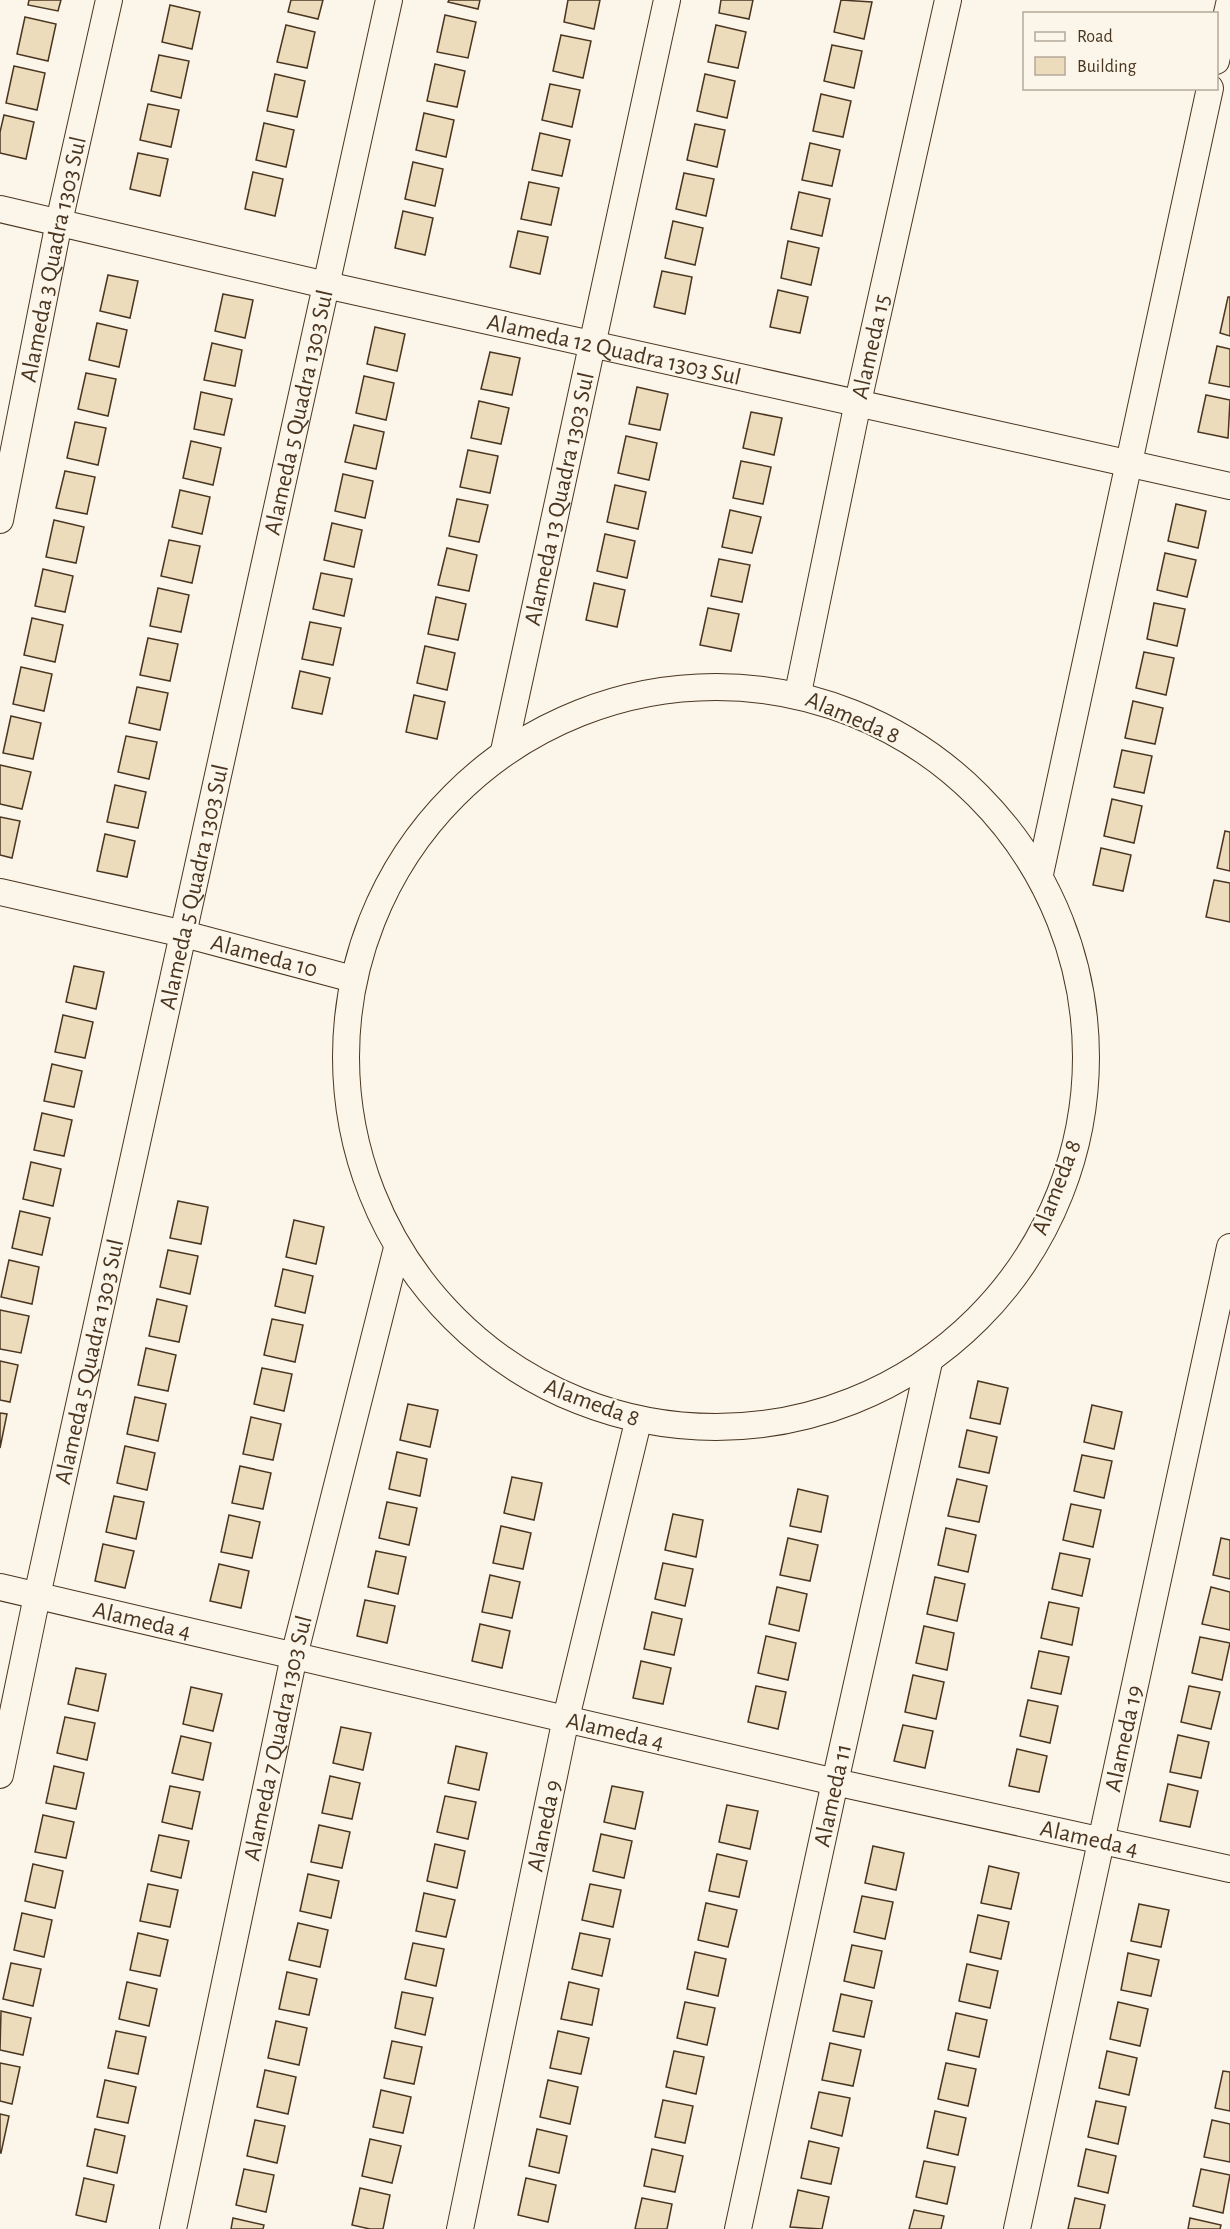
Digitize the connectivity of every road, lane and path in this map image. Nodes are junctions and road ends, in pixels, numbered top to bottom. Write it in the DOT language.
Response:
graph roads {
  1 [pos="109,0"];
  2 [pos="389,0"];
  3 [pos="667,0"];
  4 [pos="948,0"];
  5 [pos="1230,0"];
  6 [pos="1218,52"];
  7 [pos="1210,90"];
  8 [pos="0,209"];
  9 [pos="59,222"];
  10 [pos="326,285"];
  11 [pos="593,344"];
  12 [pos="858,402"];
  13 [pos="1128,462"];
  14 [pos="1230,486"];
  15 [pos="0,520"];
  16 [pos="798,693"];
  17 [pos="504,751"];
  18 [pos="1040,874"];
  19 [pos="0,892"];
  20 [pos="184,934"];
  21 [pos="353,979"];
  22 [pos="397,1248"];
  23 [pos="1230,1248"];
  24 [pos="929,1362"];
  25 [pos="638,1422"];
  26 [pos="0,1587"];
  27 [pos="37,1596"];
  28 [pos="294,1656"];
  29 [pos="566,1718"];
  30 [pos="0,1775"];
  31 [pos="835,1782"];
  32 [pos="1100,1839"];
  33 [pos="1230,1869"];
  34 [pos="173,2229"];
  35 [pos="460,2229"];
  36 [pos="738,2229"];
  37 [pos="1017,2229"];
  1 -- 9 [label="street, Alameda 3 Quadra 1303 Sul"];
  2 -- 10 [label="street, Alameda 5 Quadra 1303 Sul"];
  3 -- 11 [label="street, Alameda 13 Quadra 1303 Sul"];
  4 -- 12 [label="street, Alameda 15"];
  5 -- 6 [label="street"];
  7 -- 13 [label="street"];
  8 -- 9 [label="street, Alameda 12 Quadra 1303 Sul"];
  9 -- 10 [label="street, Alameda 12 Quadra 1303 Sul"];
  9 -- 15 [label="street, Alameda 3 Quadra 1303 Sul"];
  10 -- 11 [label="street, Alameda 12 Quadra 1303 Sul"];
  10 -- 20 [label="street, Alameda 5 Quadra 1303 Sul"];
  11 -- 12 [label="street, Alameda 12 Quadra 1303 Sul"];
  11 -- 17 [label="street, Alameda 13 Quadra 1303 Sul"];
  12 -- 13 [label="street, Alameda 12 Quadra 1303 Sul"];
  12 -- 16 [label="street, Alameda 15"];
  13 -- 14 [label="street, Alameda 12 Quadra 1303 Sul"];
  13 -- 18 [label="street"];
  16 -- 17 [label="street, Alameda 8"];
  16 -- 18 [label="street, Alameda 8"];
  17 -- 21 [label="street, Alameda 8"];
  18 -- 24 [label="street, Alameda 8"];
  19 -- 20 [label="street, Alameda 10"];
  20 -- 21 [label="street, Alameda 10"];
  20 -- 27 [label="street, Alameda 5 Quadra 1303 Sul"];
  21 -- 22 [label="street, Alameda 8"];
  22 -- 25 [label="street, Alameda 8"];
  22 -- 28 [label="street, Alameda 7 Quadra 1303 Sul"];
  23 -- 32 [label="street, Alameda 19"];
  24 -- 25 [label="street, Alameda 8"];
  24 -- 31 [label="street, Alameda 11"];
  25 -- 29 [label="street, Alaneda 9"];
  26 -- 27 [label="street, Alameda 4"];
  27 -- 28 [label="street, Alameda 4"];
  27 -- 30 [label="street, Alameda 5 Quadra 1303 Sul"];
  28 -- 29 [label="street, Alameda 4"];
  28 -- 34 [label="street, Alameda 7 Quadra 1303 Sul"];
  29 -- 31 [label="street, Alameda 4"];
  29 -- 35 [label="street, Alaneda 9"];
  31 -- 32 [label="street, Alameda 4"];
  31 -- 36 [label="street, Alameda 11"];
  32 -- 33 [label="street, Alameda 4"];
  32 -- 37 [label="street, Alameda 19"];
}
